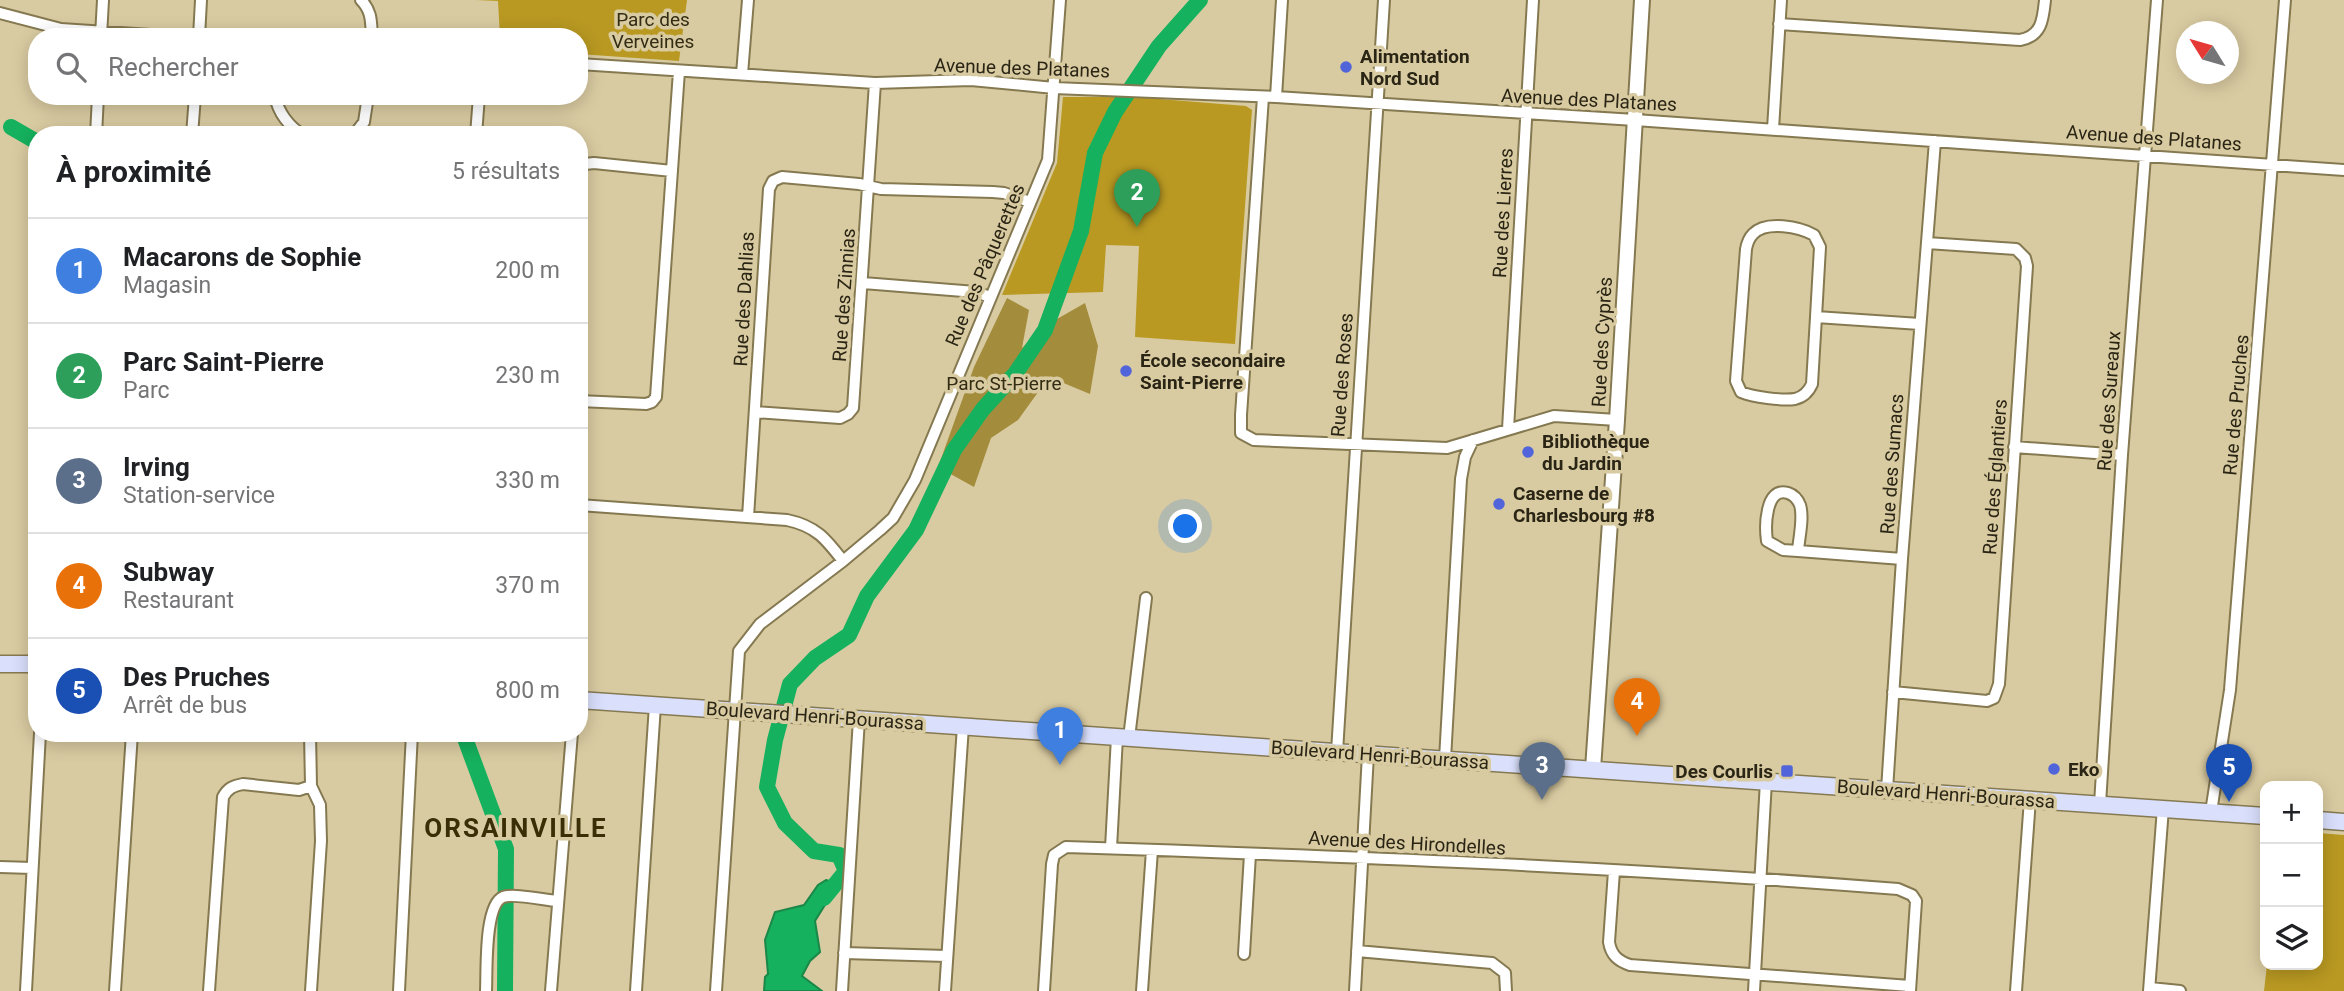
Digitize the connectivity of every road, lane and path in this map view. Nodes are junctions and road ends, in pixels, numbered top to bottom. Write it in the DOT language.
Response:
graph roads {
  1 [pos="103,0"];
  2 [pos="201,0"];
  3 [pos="361,0"];
  4 [pos="748,0"];
  5 [pos="1060,0"];
  6 [pos="1282,0"];
  7 [pos="1384,0"];
  8 [pos="1533,0"];
  9 [pos="1642,0"];
  10 [pos="1781,0"];
  11 [pos="2045,0"];
  12 [pos="2157,0"];
  13 [pos="2285,0"];
  14 [pos="0,13"];
  15 [pos="1779,24"];
  16 [pos="57,28"];
  17 [pos="101,28"];
  18 [pos="199,28"];
  19 [pos="372,28"];
  20 [pos="588,65"];
  21 [pos="679,71"];
  22 [pos="742,74"];
  23 [pos="875,83"];
  24 [pos="1054,88"];
  25 [pos="1263,97"];
  26 [pos="1276,97"];
  27 [pos="98,105"];
  28 [pos="194,105"];
  29 [pos="278,105"];
  30 [pos="367,105"];
  31 [pos="478,105"];
  32 [pos="1379,105"];
  33 [pos="1527,114"];
  34 [pos="1635,120"];
  35 [pos="96,126"];
  36 [pos="193,126"];
  37 [pos="291,126"];
  38 [pos="361,126"];
  39 [pos="477,126"];
  40 [pos="1773,129"];
  41 [pos="1935,141"];
  42 [pos="2144,156"];
  43 [pos="2272,163"];
  44 [pos="588,164"];
  45 [pos="2344,170"];
  46 [pos="672,171"];
  47 [pos="869,187"];
  48 [pos="1030,202"];
  49 [pos="1927,243"];
  50 [pos="863,283"];
  51 [pos="990,297"];
  52 [pos="1816,317"];
  53 [pos="1920,324"];
  54 [pos="588,401"];
  55 [pos="755,412"];
  56 [pos="1617,420"];
  57 [pos="1508,429"];
  58 [pos="1473,440"];
  59 [pos="1355,443"];
  60 [pos="2014,447"];
  61 [pos="2122,455"];
  62 [pos="588,506"];
  63 [pos="748,517"];
  64 [pos="1798,551"];
  65 [pos="1902,559"];
  66 [pos="844,561"];
  67 [pos="1146,598"];
  68 [pos="0,664"];
  69 [pos="28,664"];
  70 [pos="1893,692"];
  71 [pos="588,701"];
  72 [pos="655,705"];
  73 [pos="736,711"];
  74 [pos="859,719"];
  75 [pos="963,726"];
  76 [pos="1123,737"];
  77 [pos="39,742"];
  78 [pos="131,742"];
  79 [pos="310,742"];
  80 [pos="412,742"];
  81 [pos="571,742"];
  82 [pos="1337,752"];
  83 [pos="1368,754"];
  84 [pos="1445,759"];
  85 [pos="1593,769"];
  86 [pos="1766,782"];
  87 [pos="311,786"];
  88 [pos="1887,790"];
  89 [pos="2030,799"];
  90 [pos="2100,804"];
  91 [pos="2163,808"];
  92 [pos="2211,812"];
  93 [pos="2260,816"];
  94 [pos="2323,820"];
  95 [pos="2344,822"];
  96 [pos="1111,848"];
  97 [pos="1152,850"];
  98 [pos="1250,854"];
  99 [pos="1363,857"];
  100 [pos="0,867"];
  101 [pos="32,868"];
  102 [pos="1614,871"];
  103 [pos="1762,878"];
  104 [pos="558,901"];
  105 [pos="1357,951"];
  106 [pos="844,953"];
  107 [pos="1244,954"];
  108 [pos="947,956"];
  109 [pos="1755,974"];
  110 [pos="1910,988"];
  111 [pos="2149,990"];
  112 [pos="26,991"];
  113 [pos="114,991"];
  114 [pos="209,991"];
  115 [pos="311,991"];
  116 [pos="399,991"];
  117 [pos="486,991"];
  118 [pos="551,991"];
  119 [pos="636,991"];
  120 [pos="716,991"];
  121 [pos="842,991"];
  122 [pos="945,991"];
  123 [pos="1044,991"];
  124 [pos="1142,991"];
  125 [pos="1355,991"];
  126 [pos="1506,991"];
  127 [pos="1754,991"];
  128 [pos="2016,991"];
  129 [pos="2180,991"];
  1 -- 17 [label="street"];
  2 -- 18 [label="street"];
  3 -- 19 [label="street"];
  4 -- 22 [label="street"];
  5 -- 24 [label="street, Rue des Pâquerettes"];
  6 -- 26 [label="street"];
  7 -- 32 [label="street, Rue des Roses"];
  8 -- 33 [label="street, Rue des Lierres"];
  9 -- 34 [label="street, Rue des Cyprès"];
  10 -- 15 [label="street"];
  11 -- 15 [label="street"];
  12 -- 42 [label="street, Rue des Sureaux"];
  13 -- 43 [label="street, Rue des Pruches"];
  14 -- 16 [label="street"];
  15 -- 40 [label="street"];
  20 -- 21 [label="street, Avenue des Platanes"];
  21 -- 22 [label="street, Avenue des Platanes"];
  21 -- 46 [label="street"];
  22 -- 23 [label="street, Avenue des Platanes"];
  23 -- 24 [label="street, Avenue des Platanes"];
  23 -- 47 [label="street, Rue des Zinnias"];
  24 -- 25 [label="street, Avenue des Platanes"];
  24 -- 48 [label="street, Rue des Pâquerettes"];
  25 -- 26 [label="street, Avenue des Platanes"];
  25 -- 59 [label="street"];
  26 -- 32 [label="street, Avenue des Platanes"];
  27 -- 35 [label="street"];
  28 -- 36 [label="street"];
  29 -- 37 [label="street"];
  30 -- 38 [label="street"];
  31 -- 39 [label="street"];
  32 -- 33 [label="street, Avenue des Platanes"];
  32 -- 59 [label="street, Rue des Roses"];
  33 -- 34 [label="street, Avenue des Platanes"];
  33 -- 57 [label="street, Rue des Lierres"];
  34 -- 40 [label="street, Avenue des Platanes"];
  34 -- 56 [label="street, Rue des Cyprès"];
  40 -- 41 [label="street, Avenue des Platanes"];
  41 -- 42 [label="street, Avenue des Platanes"];
  41 -- 49 [label="street, Rue des Sumacs"];
  42 -- 43 [label="street, Avenue des Platanes"];
  42 -- 61 [label="street, Rue des Sureaux"];
  43 -- 45 [label="street, Avenue des Platanes"];
  43 -- 92 [label="street, Rue des Pruches"];
  44 -- 46 [label="street"];
  46 -- 54 [label="street"];
  47 -- 48 [label="street"];
  47 -- 50 [label="street, Rue des Zinnias"];
  47 -- 55 [label="street, Rue des Dahlias"];
  48 -- 51 [label="street, Rue des Pâquerettes"];
  49 -- 53 [label="street, Rue des Sumacs"];
  49 -- 60 [label="street, Rue des Églantiers"];
  50 -- 51 [label="street"];
  50 -- 55 [label="street, Rue des Zinnias"];
  51 -- 66 [label="street, Rue des Pâquerettes"];
  52 -- 52 [label="street"];
  52 -- 53 [label="street"];
  53 -- 65 [label="street, Rue des Sumacs"];
  55 -- 63 [label="street, Rue des Dahlias"];
  56 -- 57 [label="street"];
  56 -- 85 [label="street, Rue des Cyprès"];
  57 -- 58 [label="street"];
  58 -- 59 [label="street"];
  58 -- 84 [label="street"];
  59 -- 82 [label="street, Rue des Roses"];
  60 -- 61 [label="street"];
  60 -- 70 [label="street, Rue des Églantiers"];
  61 -- 90 [label="street, Rue des Sureaux"];
  62 -- 63 [label="street"];
  63 -- 66 [label="street"];
  64 -- 64 [label="street"];
  64 -- 65 [label="street"];
  65 -- 70 [label="street, Rue des Sumacs"];
  66 -- 73 [label="street, Rue des Pâquerettes"];
  67 -- 76 [label="street"];
  68 -- 69 [label="main road"];
  70 -- 88 [label="street, Rue des Sumacs"];
  71 -- 72 [label="main road, Boulevard Henri-Bourassa"];
  72 -- 73 [label="main road, Boulevard Henri-Bourassa"];
  72 -- 119 [label="street"];
  73 -- 74 [label="main road, Boulevard Henri-Bourassa"];
  73 -- 120 [label="street, Rue des Pâquerettes"];
  74 -- 75 [label="main road, Boulevard Henri-Bourassa"];
  74 -- 106 [label="street"];
  75 -- 76 [label="main road, Boulevard Henri-Bourassa"];
  75 -- 108 [label="street"];
  76 -- 82 [label="main road, Boulevard Henri-Bourassa"];
  76 -- 96 [label="street"];
  77 -- 101 [label="street"];
  78 -- 113 [label="street"];
  79 -- 87 [label="street"];
  80 -- 116 [label="street"];
  81 -- 104 [label="street"];
  82 -- 83 [label="main road, Boulevard Henri-Bourassa"];
  83 -- 84 [label="main road, Boulevard Henri-Bourassa"];
  83 -- 99 [label="street"];
  84 -- 85 [label="main road, Boulevard Henri-Bourassa"];
  85 -- 86 [label="main road, Boulevard Henri-Bourassa"];
  86 -- 88 [label="main road, Boulevard Henri-Bourassa"];
  86 -- 103 [label="street"];
  87 -- 114 [label="street"];
  87 -- 115 [label="street"];
  88 -- 89 [label="main road, Boulevard Henri-Bourassa"];
  89 -- 90 [label="main road, Boulevard Henri-Bourassa"];
  89 -- 128 [label="street"];
  90 -- 91 [label="main road, Boulevard Henri-Bourassa"];
  91 -- 92 [label="main road, Boulevard Henri-Bourassa"];
  91 -- 111 [label="street"];
  92 -- 93 [label="main road, Boulevard Henri-Bourassa"];
  94 -- 95 [label="main road"];
  96 -- 97 [label="street, Avenue des Hirondelles"];
  96 -- 123 [label="street, Avenue des Hirondelles"];
  97 -- 98 [label="street, Avenue des Hirondelles"];
  97 -- 124 [label="street"];
  98 -- 99 [label="street, Avenue des Hirondelles"];
  98 -- 107 [label="street"];
  99 -- 102 [label="street, Avenue des Hirondelles"];
  99 -- 105 [label="street"];
  100 -- 101 [label="street"];
  101 -- 112 [label="street"];
  102 -- 103 [label="street, Avenue des Hirondelles"];
  102 -- 109 [label="street"];
  103 -- 109 [label="street"];
  103 -- 110 [label="street, Avenue des Hirondelles"];
  104 -- 117 [label="street"];
  104 -- 118 [label="street"];
  105 -- 125 [label="street"];
  105 -- 126 [label="street"];
  106 -- 108 [label="street"];
  106 -- 121 [label="street"];
  108 -- 122 [label="street"];
  109 -- 110 [label="street"];
  109 -- 127 [label="street"];
  111 -- 129 [label="street"];
}
